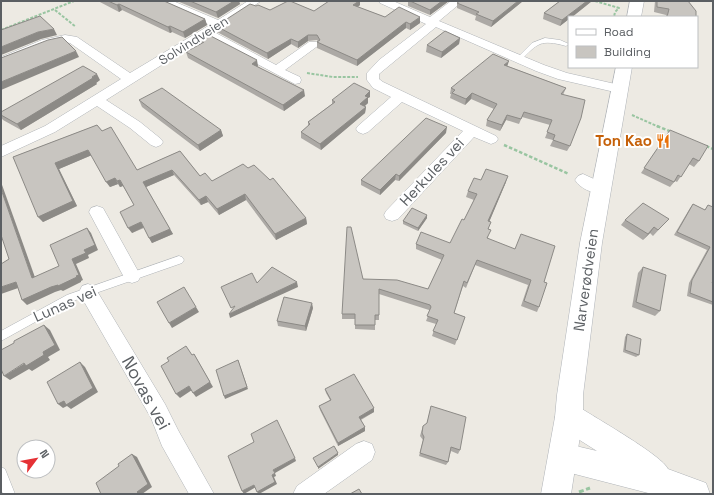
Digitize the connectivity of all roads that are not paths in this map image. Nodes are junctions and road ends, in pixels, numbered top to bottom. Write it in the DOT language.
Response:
graph roads {
  1 [pos="164,1"];
  2 [pos="256,1"];
  3 [pos="384,1"];
  4 [pos="458,1"];
  5 [pos="637,1"];
  6 [pos="634,16"];
  7 [pos="432,22"];
  8 [pos="218,24"];
  9 [pos="205,32"];
  10 [pos="566,44"];
  11 [pos="312,45"];
  12 [pos="518,60"];
  13 [pos="1,61"];
  14 [pos="278,68"];
  15 [pos="624,68"];
  16 [pos="130,79"];
  17 [pos="295,80"];
  18 [pos="619,89"];
  19 [pos="400,96"];
  20 [pos="97,100"];
  21 [pos="362,129"];
  22 [pos="472,130"];
  23 [pos="491,139"];
  24 [pos="156,142"];
  25 [pos="1,152"];
  26 [pos="97,212"];
  27 [pos="392,215"];
  28 [pos="179,260"];
  29 [pos="132,276"];
  30 [pos="88,292"];
  31 [pos="1,336"];
  32 [pos="569,417"];
  33 [pos="364,452"];
  34 [pos="563,457"];
  35 [pos="1,473"];
  36 [pos="667,483"];
  37 [pos="9,494"];
  38 [pos="202,494"];
  39 [pos="305,494"];
  40 [pos="556,494"];
  41 [pos="695,494"];
  1 -- 8 [label="street"];
  2 -- 8 [label="street, Solvindveien"];
  3 -- 7 [label="street"];
  4 -- 7 [label="street"];
  5 -- 6 [label="main road"];
  7 -- 12 [label="street"];
  7 -- 19 [label="street, Herkules vei"];
  8 -- 9 [label="street, Solvindveien"];
  9 -- 14 [label="street"];
  9 -- 16 [label="street, Solvindveien"];
  10 -- 12 [label="lane"];
  11 -- 14 [label="street"];
  12 -- 18 [label="street"];
  13 -- 16 [label="street"];
  14 -- 17 [label="street"];
  15 -- 18 [label="main road, Narverødveien"];
  16 -- 20 [label="street, Solvindveien"];
  18 -- 32 [label="main road, Narverødveien"];
  19 -- 21 [label="street"];
  19 -- 22 [label="street, Herkules vei"];
  20 -- 24 [label="street"];
  20 -- 25 [label="street, Solvindveien"];
  22 -- 23 [label="street, Herkules vei"];
  22 -- 27 [label="street, Herkules vei"];
  26 -- 29 [label="street"];
  28 -- 29 [label="lane, Lunas vei"];
  29 -- 30 [label="lane, Lunas vei"];
  30 -- 31 [label="lane, Lunas vei"];
  30 -- 38 [label="street, Novas vei"];
  32 -- 34 [label="main road, Narverødveien"];
  32 -- 36 [label="main road"];
  33 -- 39 [label="street"];
  34 -- 36 [label="main road"];
  34 -- 40 [label="main road, Narverødveien"];
  35 -- 37 [label="lane"];
  36 -- 41 [label="main road"];
}
